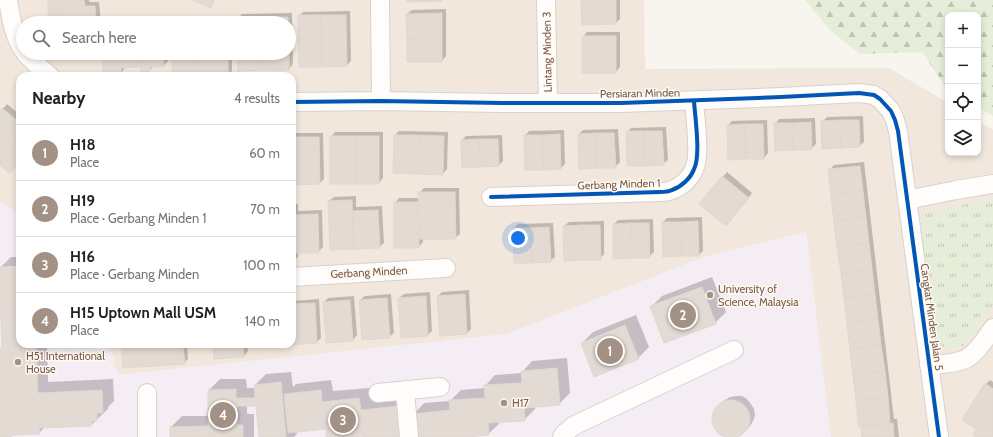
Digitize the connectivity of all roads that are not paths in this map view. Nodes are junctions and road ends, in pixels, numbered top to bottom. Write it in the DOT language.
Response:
graph roads {
  1 [pos="8,0"];
  2 [pos="380,0"];
  3 [pos="546,0"];
  4 [pos="16,37"];
  5 [pos="32,60"];
  6 [pos="45,72"];
  7 [pos="381,100"];
  8 [pos="694,101"];
  9 [pos="296,102"];
  10 [pos="548,103"];
  11 [pos="993,184"];
  12 [pos="491,197"];
  13 [pos="907,200"];
  14 [pos="446,268"];
  15 [pos="296,277"];
  16 [pos="993,328"];
  17 [pos="734,350"];
  18 [pos="929,365"];
  19 [pos="440,387"];
  20 [pos="405,390"];
  21 [pos="147,393"];
  22 [pos="378,393"];
  23 [pos="147,437"];
  24 [pos="409,437"];
  25 [pos="562,437"];
  26 [pos="939,437"];
  1 -- 4 [label="street"];
  2 -- 7 [label="street"];
  3 -- 10 [label="street, Lintang Minden 3"];
  5 -- 6 [label="street"];
  7 -- 9 [label="street, Persiaran Minden"];
  7 -- 10 [label="street, Persiaran Minden"];
  8 -- 10 [label="street, Persiaran Minden"];
  8 -- 12 [label="street, Gerbang Minden 1"];
  8 -- 13 [label="street, Persiaran Minden"];
  11 -- 13 [label="street"];
  13 -- 18 [label="street, Cangkat Minden Jalan 5"];
  14 -- 15 [label="street, Gerbang Minden"];
  16 -- 18 [label="street"];
  17 -- 25 [label="street"];
  18 -- 26 [label="street, Cangkat Minden Jalan 5"];
  19 -- 20 [label="street"];
  20 -- 22 [label="street"];
  20 -- 24 [label="street"];
  21 -- 23 [label="street"];
}
